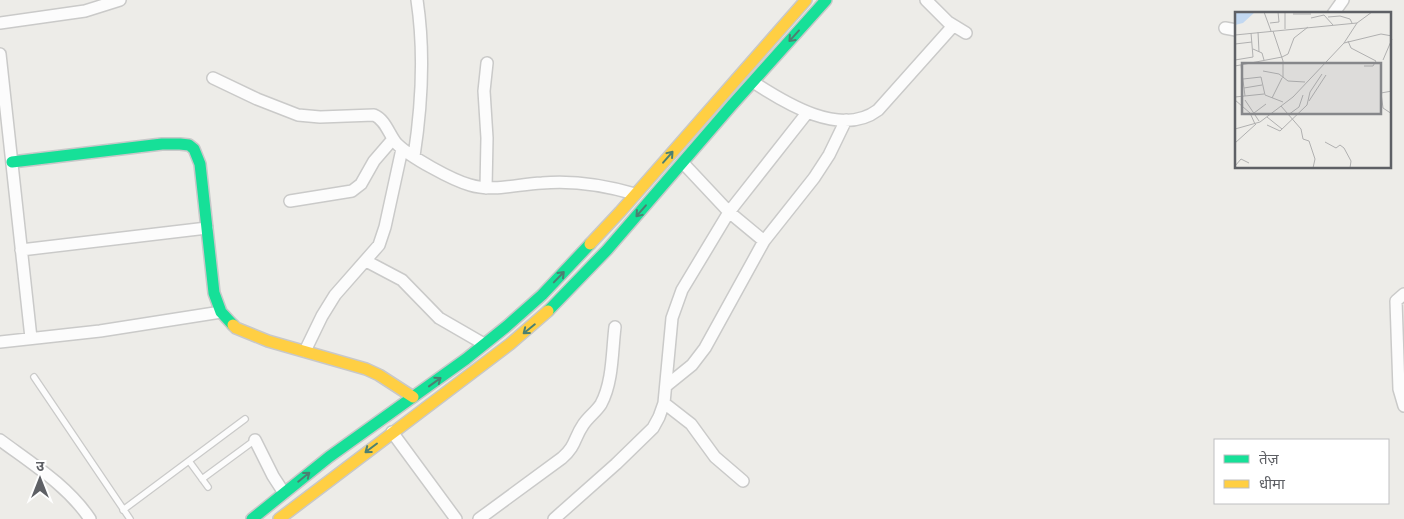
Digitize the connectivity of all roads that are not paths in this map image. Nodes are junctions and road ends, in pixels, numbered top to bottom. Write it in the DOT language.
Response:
graph roads {
  1 [pos="120,0"];
  2 [pos="417,0"];
  3 [pos="806,0"];
  4 [pos="826,0"];
  5 [pos="1343,0"];
  6 [pos="932,2"];
  7 [pos="1334,12"];
  8 [pos="0,23"];
  9 [pos="952,26"];
  10 [pos="966,33"];
  11 [pos="0,54"];
  12 [pos="486,63"];
  13 [pos="214,78"];
  14 [pos="753,82"];
  15 [pos="807,112"];
  16 [pos="846,120"];
  17 [pos="393,139"];
  18 [pos="402,149"];
  19 [pos="414,156"];
  20 [pos="12,162"];
  21 [pos="683,163"];
  22 [pos="486,188"];
  23 [pos="635,194"];
  24 [pos="290,201"];
  25 [pos="729,212"];
  26 [pos="207,228"];
  27 [pos="764,241"];
  28 [pos="21,250"];
  29 [pos="366,261"];
  30 [pos="1404,294"];
  31 [pos="221,312"];
  32 [pos="614,326"];
  33 [pos="31,338"];
  34 [pos="0,342"];
  35 [pos="484,344"];
  36 [pos="305,352"];
  37 [pos="34,376"];
  38 [pos="666,386"];
  39 [pos="414,397"];
  40 [pos="664,403"];
  41 [pos="1404,406"];
  42 [pos="244,419"];
  43 [pos="392,432"];
  44 [pos="0,440"];
  45 [pos="255,440"];
  46 [pos="189,461"];
  47 [pos="202,479"];
  48 [pos="743,481"];
  49 [pos="208,487"];
  50 [pos="284,493"];
  51 [pos="123,510"];
  52 [pos="90,519"];
  53 [pos="130,519"];
  54 [pos="252,519"];
  55 [pos="279,519"];
  56 [pos="456,519"];
  57 [pos="479,519"];
  58 [pos="554,519"];
  1 -- 8 [label="street"];
  2 -- 19 [label="street"];
  23 -- 3 [label="main road, one-way"];
  4 -- 14 [label="main road, one-way"];
  5 -- 7 [label="street"];
  6 -- 9 [label="street"];
  9 -- 10 [label="street"];
  9 -- 16 [label="street"];
  11 -- 20 [label="street"];
  12 -- 22 [label="street"];
  13 -- 17 [label="street"];
  14 -- 15 [label="street"];
  14 -- 21 [label="main road"];
  15 -- 16 [label="street"];
  15 -- 25 [label="street"];
  16 -- 27 [label="street"];
  17 -- 18 [label="street"];
  17 -- 24 [label="street"];
  18 -- 19 [label="street"];
  18 -- 29 [label="street"];
  19 -- 22 [label="street"];
  20 -- 26 [label="main road"];
  20 -- 28 [label="street"];
  21 -- 25 [label="street"];
  21 -- 43 [label="main road, one-way"];
  22 -- 23 [label="street"];
  35 -- 23 [label="main road, one-way"];
  25 -- 27 [label="street"];
  25 -- 38 [label="street"];
  26 -- 28 [label="street"];
  26 -- 31 [label="main road"];
  27 -- 38 [label="street"];
  28 -- 33 [label="street"];
  29 -- 35 [label="street"];
  29 -- 36 [label="street"];
  30 -- 41 [label="street"];
  31 -- 33 [label="street"];
  31 -- 36 [label="main road"];
  32 -- 57 [label="street"];
  33 -- 34 [label="street"];
  39 -- 35 [label="main road, one-way"];
  36 -- 39 [label="main road"];
  37 -- 51 [label="lane"];
  38 -- 40 [label="street"];
  50 -- 39 [label="main road, one-way"];
  40 -- 48 [label="street"];
  40 -- 58 [label="street"];
  42 -- 46 [label="lane"];
  43 -- 55 [label="main road, one-way"];
  43 -- 56 [label="street"];
  44 -- 52 [label="street"];
  45 -- 47 [label="lane"];
  45 -- 50 [label="street"];
  46 -- 47 [label="lane"];
  46 -- 51 [label="lane"];
  47 -- 49 [label="lane"];
  50 -- 54 [label="main road"];
  51 -- 53 [label="lane"];
}
